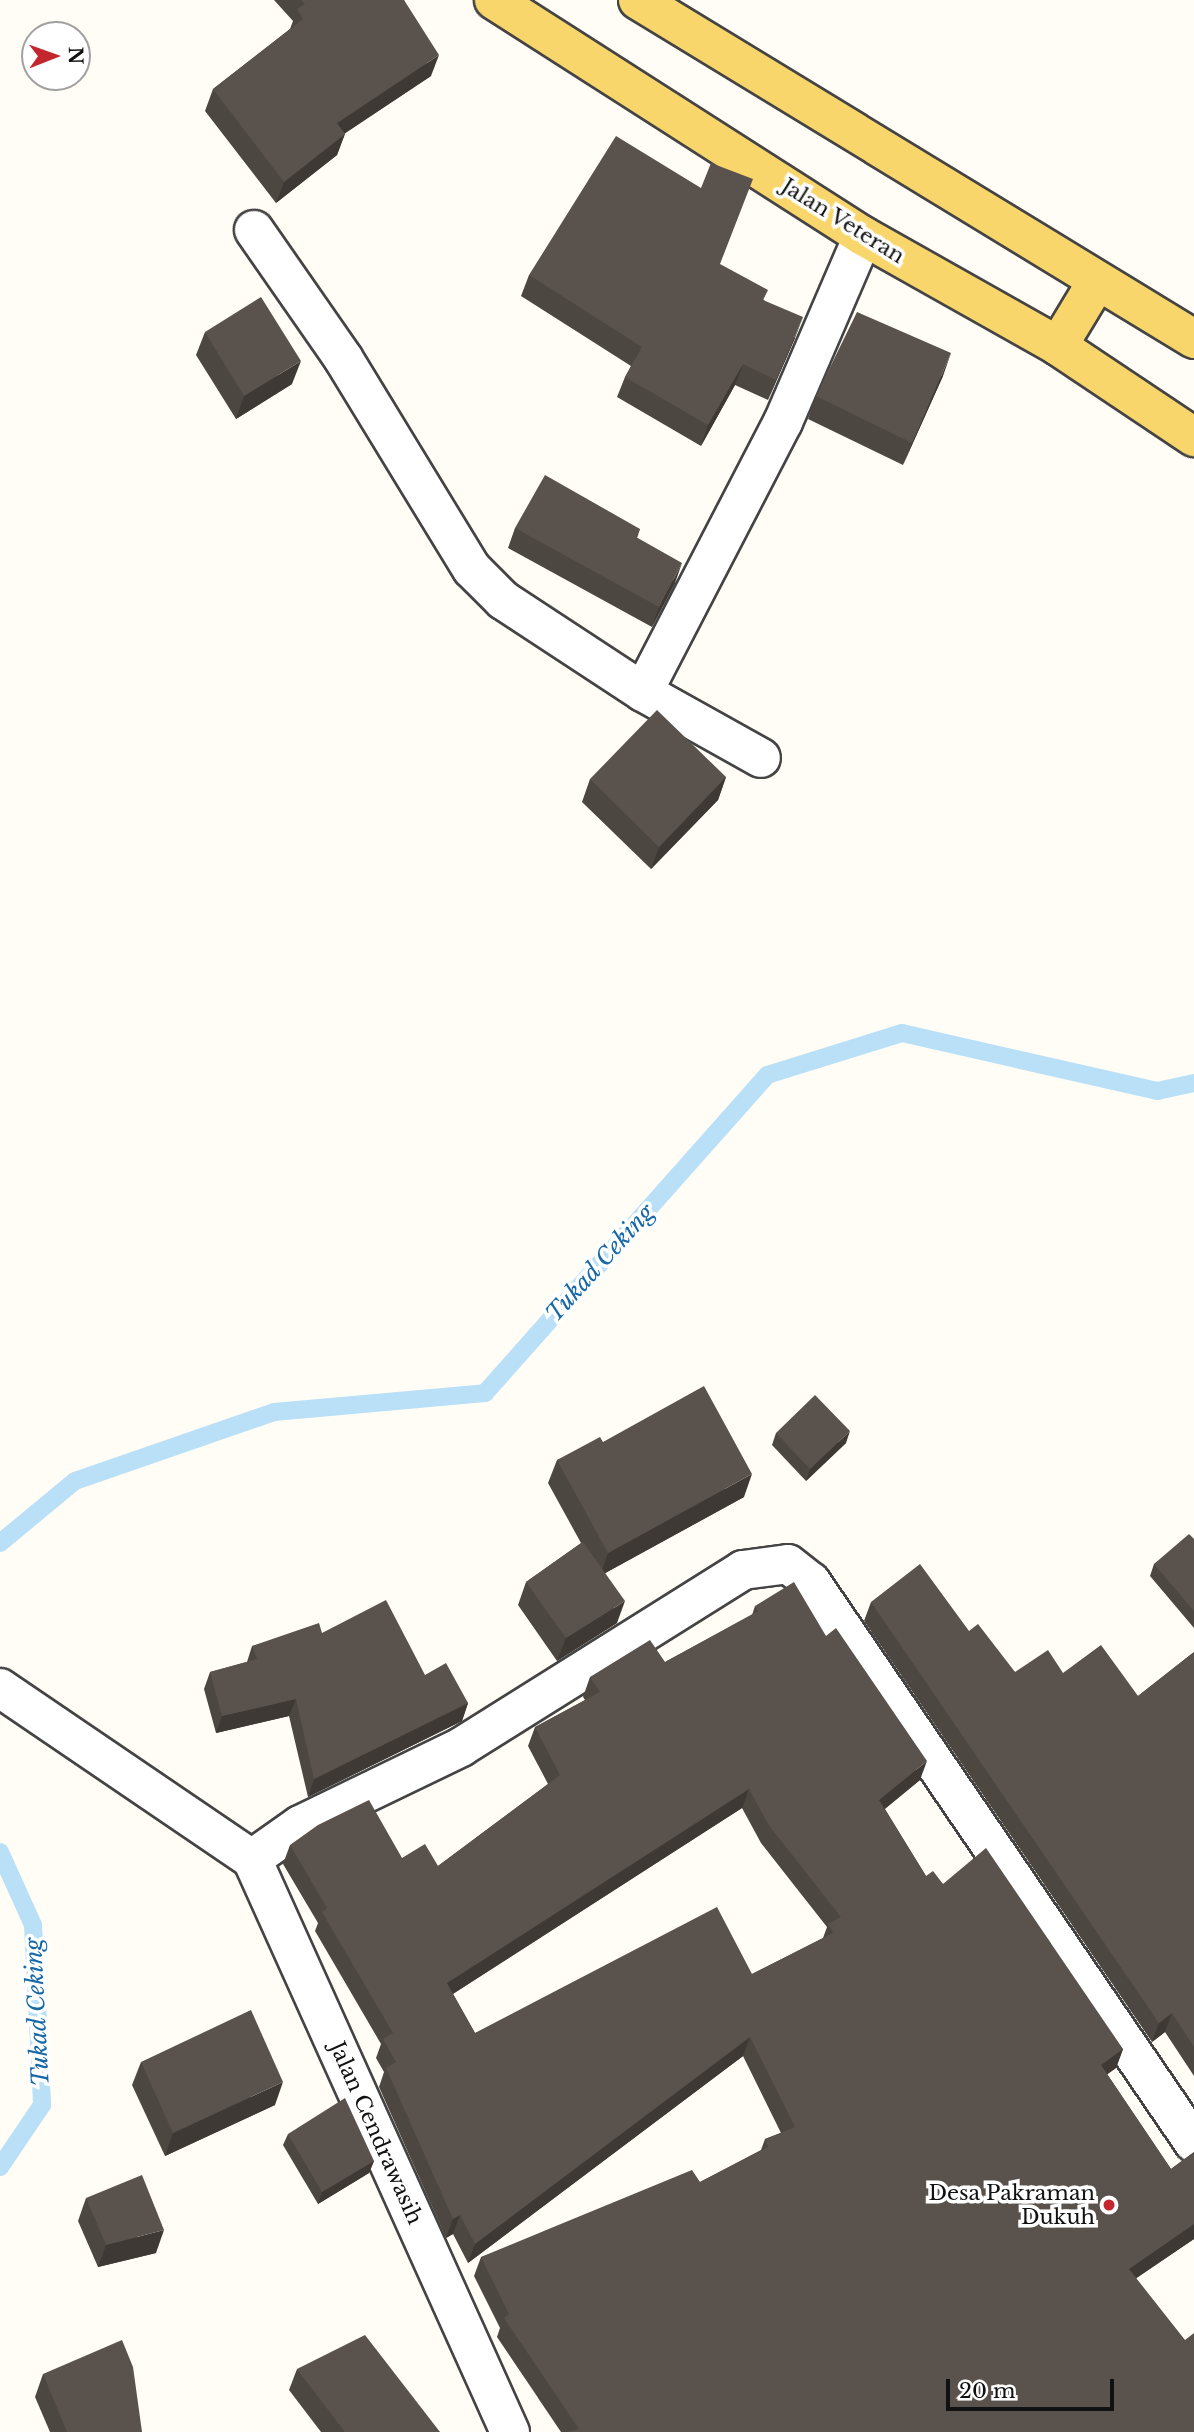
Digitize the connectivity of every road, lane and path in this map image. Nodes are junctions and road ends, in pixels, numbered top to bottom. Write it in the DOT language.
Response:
graph roads {
  1 [pos="494,0"];
  2 [pos="638,0"];
  3 [pos="254,230"];
  4 [pos="863,236"];
  5 [pos="1097,283"];
  6 [pos="1194,339"];
  7 [pos="1058,346"];
  8 [pos="1194,436"];
  9 [pos="643,692"];
  10 [pos="761,758"];
  11 [pos="0,1688"];
  12 [pos="263,1851"];
  13 [pos="1194,2143"];
  14 [pos="510,2432"];
  1 -- 4 [label="main road, Jalan Veteran"];
  2 -- 5 [label="main road"];
  3 -- 9 [label="street"];
  4 -- 7 [label="main road, Jalan Veteran"];
  4 -- 9 [label="street"];
  5 -- 6 [label="main road"];
  5 -- 7 [label="main road"];
  7 -- 8 [label="main road, Jalan Veteran"];
  9 -- 10 [label="street"];
  11 -- 12 [label="street"];
  12 -- 13 [label="street"];
  12 -- 14 [label="street, Jalan Cendrawasih"];
}
